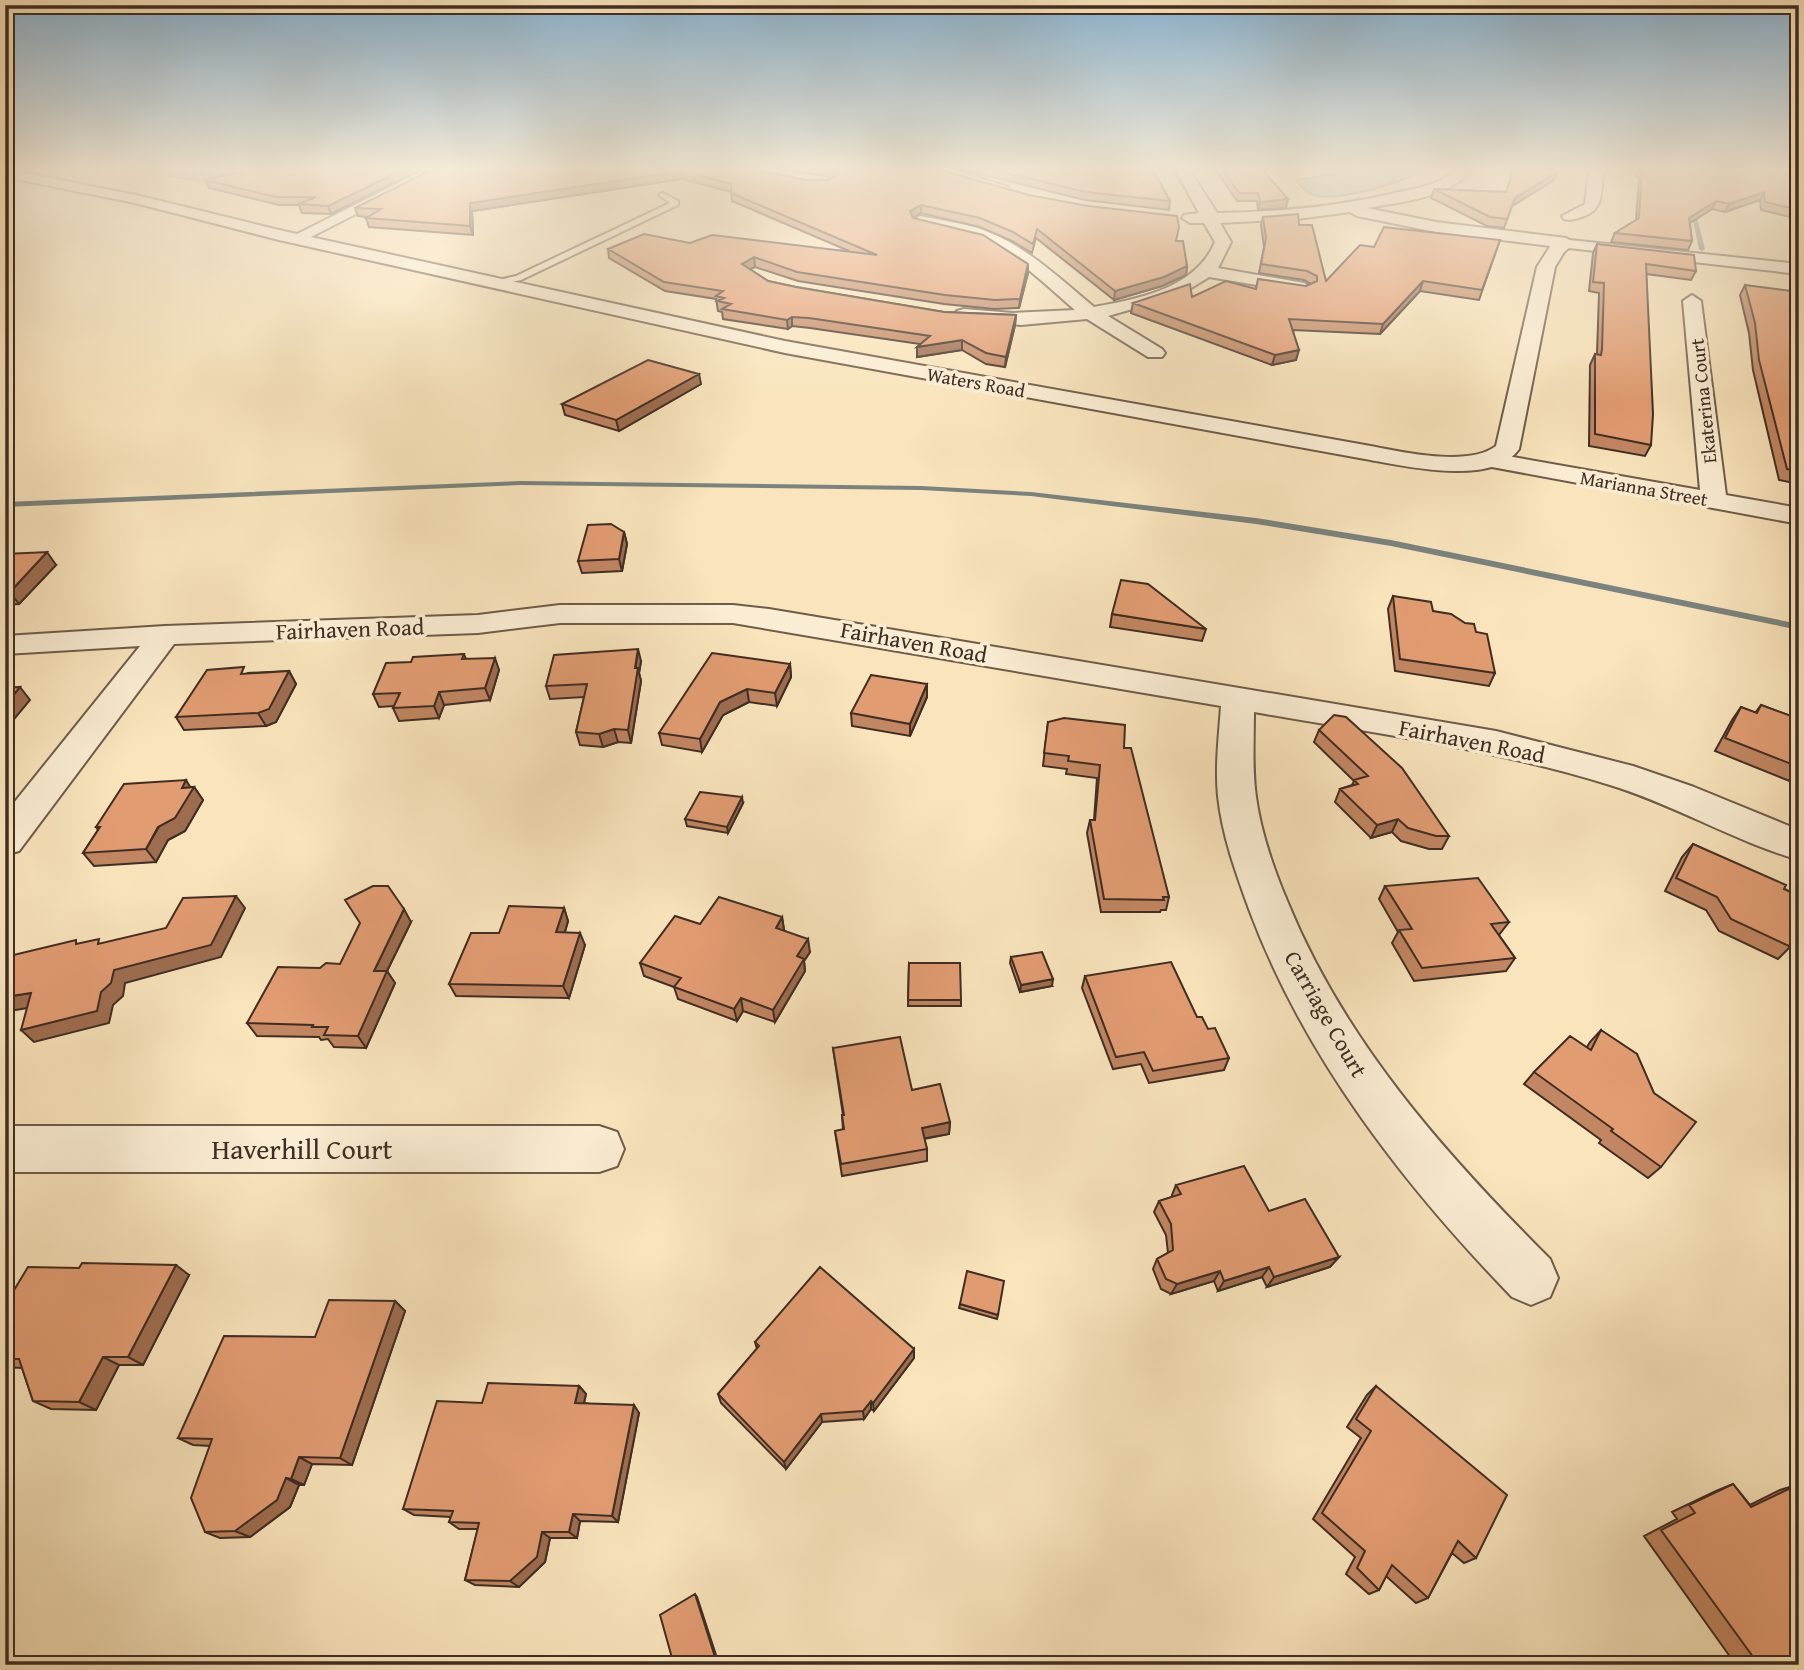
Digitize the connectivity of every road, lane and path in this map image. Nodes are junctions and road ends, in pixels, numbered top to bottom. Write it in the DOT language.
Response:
graph roads {
  1 [pos="332,247"];
  2 [pos="583,247"];
  3 [pos="1006,247"];
  4 [pos="1223,247"];
  5 [pos="1561,247"];
  6 [pos="1601,247"];
  7 [pos="1799,269"];
  8 [pos="1208,272"];
  9 [pos="495,282"];
  10 [pos="1304,289"];
  11 [pos="1692,301"];
  12 [pos="941,312"];
  13 [pos="1089,312"];
  14 [pos="1155,353"];
  15 [pos="1490,460"];
  16 [pos="1714,501"];
  17 [pos="1799,516"];
  18 [pos="165,635"];
  19 [pos="5,645"];
  20 [pos="1238,699"];
  21 [pos="5,841"];
  22 [pos="1799,846"];
  23 [pos="5,1149"];
  24 [pos="599,1149"];
  25 [pos="1531,1278"];
  1 -- 9 [label="street, Waters Road"];
  2 -- 9 [label="lane"];
  3 -- 13 [label="street"];
  4 -- 8 [label="street"];
  5 -- 15 [label="street"];
  6 -- 7 [label="street"];
  8 -- 10 [label="street"];
  8 -- 13 [label="street"];
  9 -- 15 [label="street, Waters Road"];
  11 -- 16 [label="street, Ekaterina Court"];
  12 -- 13 [label="street"];
  13 -- 14 [label="street"];
  15 -- 16 [label="street, Marianna Street"];
  16 -- 17 [label="street, Marianna Street"];
  18 -- 19 [label="street, Fairhaven Road"];
  18 -- 20 [label="street, Fairhaven Road"];
  18 -- 21 [label="street"];
  20 -- 22 [label="street, Fairhaven Road"];
  20 -- 25 [label="street, Carriage Court"];
  23 -- 24 [label="street, Haverhill Court"];
}
